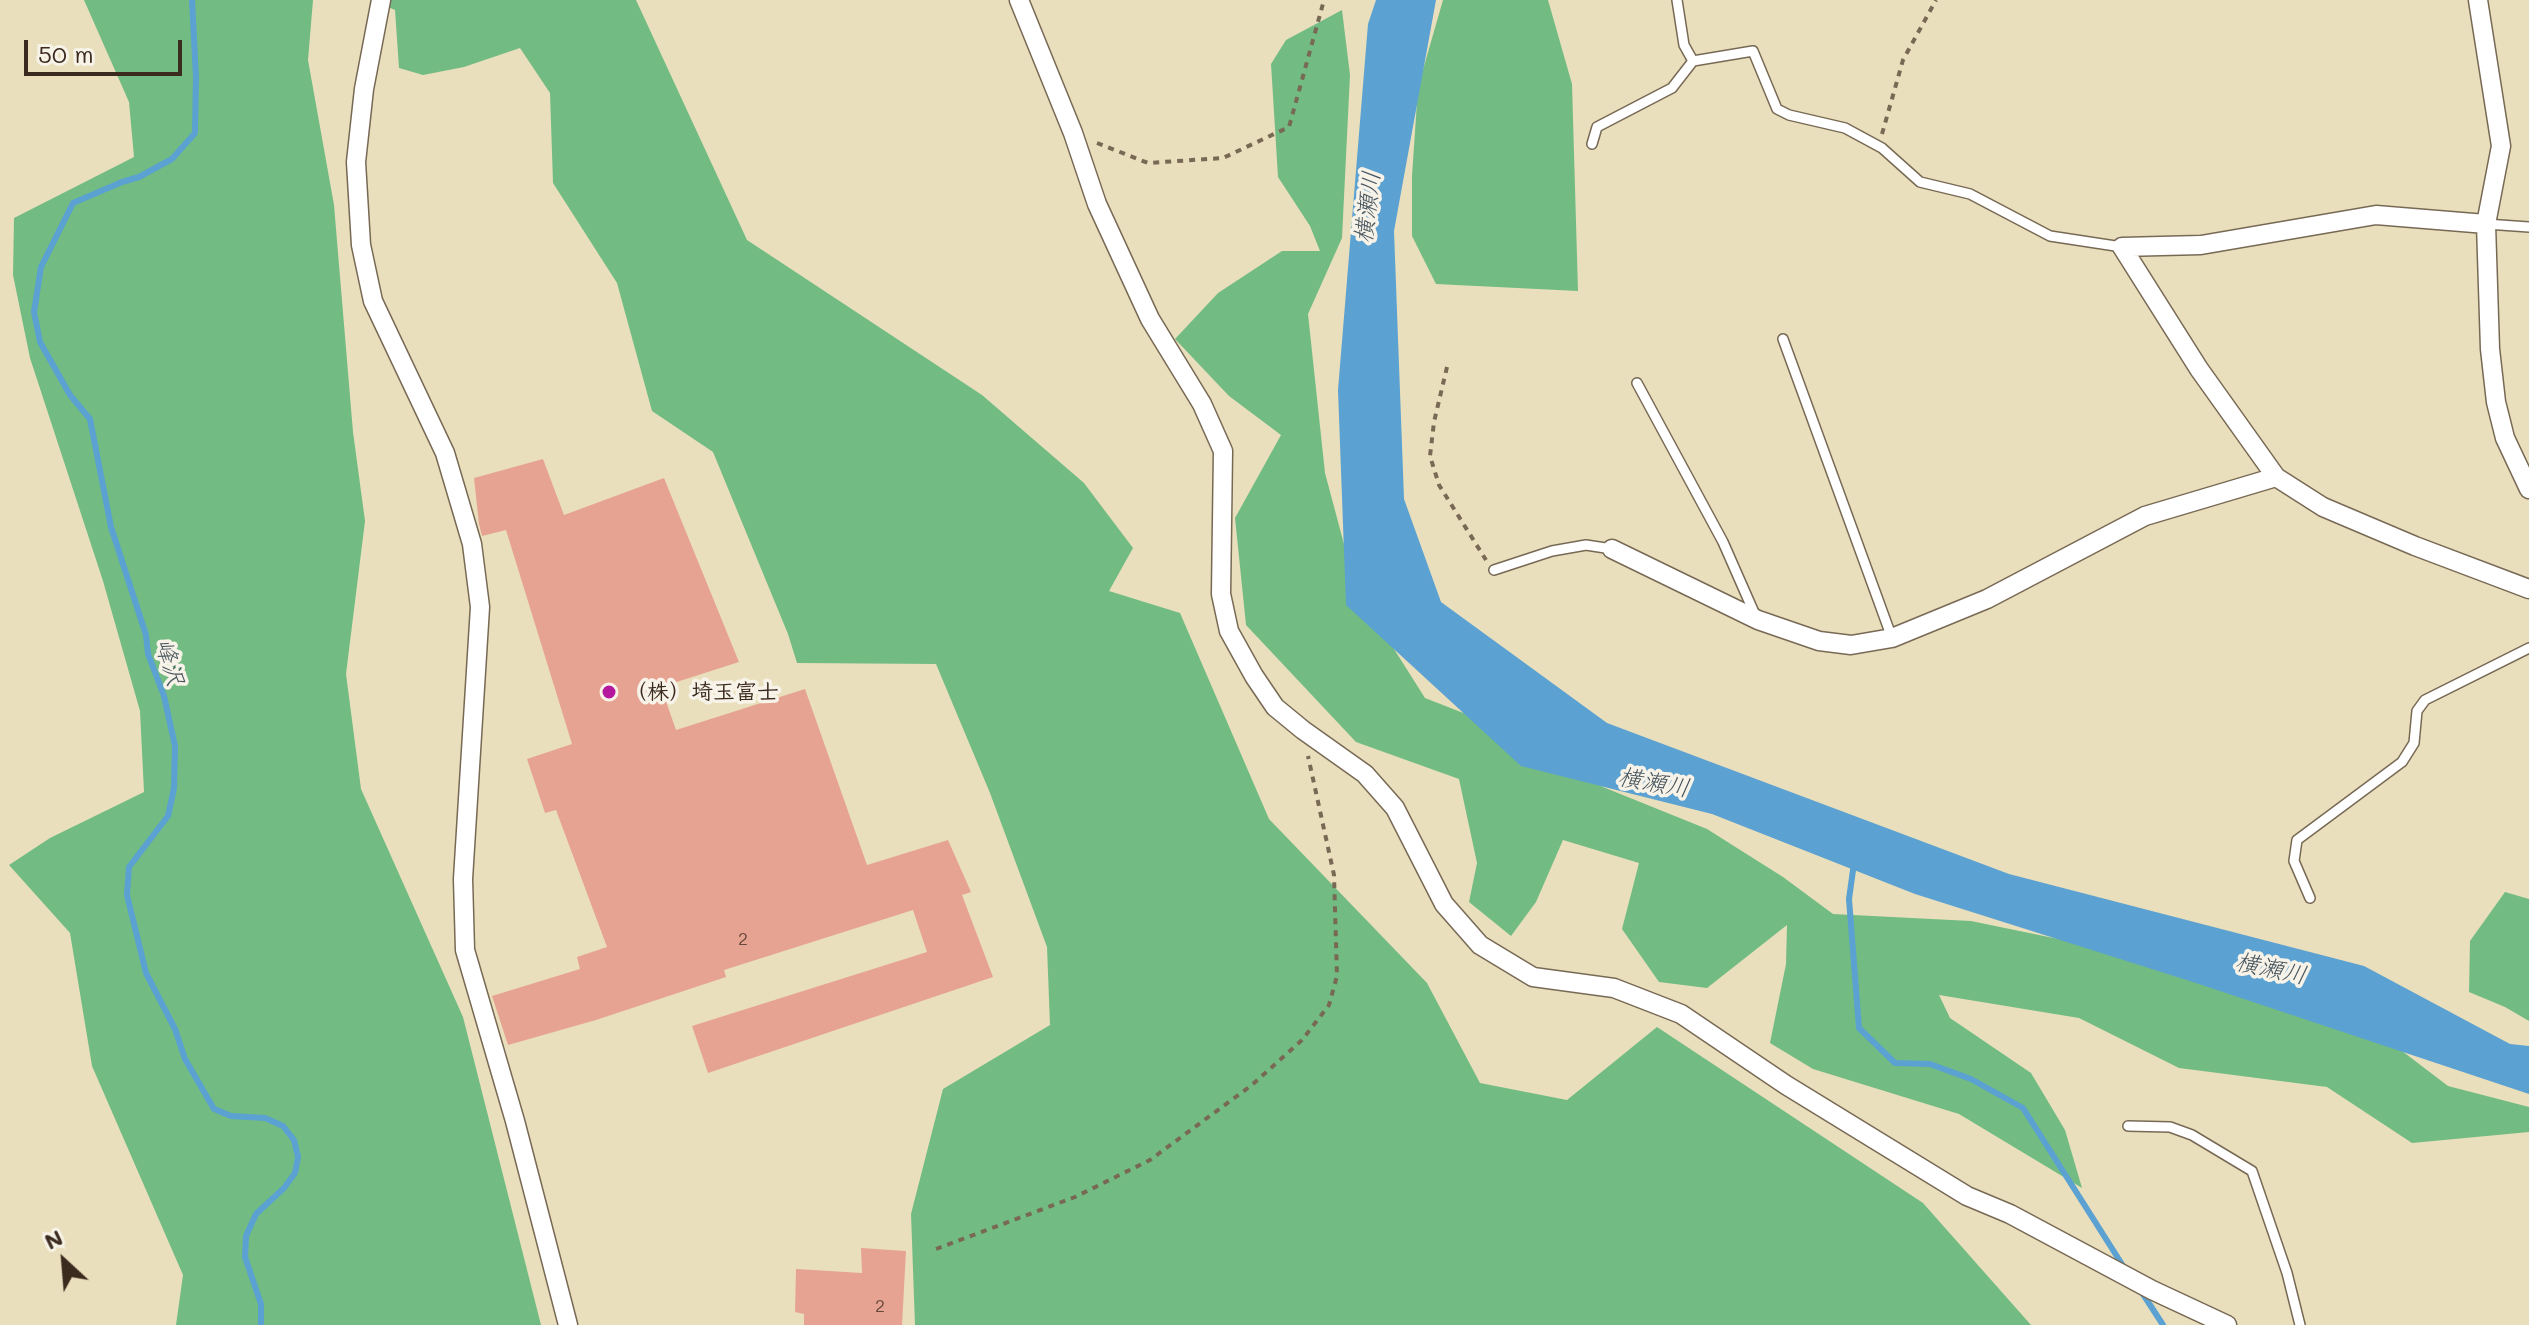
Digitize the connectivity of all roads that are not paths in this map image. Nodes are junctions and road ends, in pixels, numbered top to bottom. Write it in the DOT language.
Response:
graph roads {
  1 [pos="381,0"];
  2 [pos="1019,0"];
  3 [pos="1677,0"];
  4 [pos="2478,0"];
  5 [pos="1693,61"];
  6 [pos="1592,144"];
  7 [pos="2486,224"];
  8 [pos="2529,227"];
  9 [pos="2122,247"];
  10 [pos="1783,339"];
  11 [pos="1637,383"];
  12 [pos="2276,477"];
  13 [pos="2529,489"];
  14 [pos="1612,549"];
  15 [pos="1494,570"];
  16 [pos="2529,589"];
  17 [pos="1758,620"];
  18 [pos="1892,638"];
  19 [pos="2529,648"];
  20 [pos="2310,898"];
  21 [pos="2128,1126"];
  22 [pos="568,1325"];
  23 [pos="2227,1325"];
  24 [pos="2300,1325"];
  1 -- 22 [label="street"];
  2 -- 23 [label="street"];
  3 -- 5 [label="lane"];
  4 -- 7 [label="street"];
  5 -- 6 [label="lane"];
  5 -- 9 [label="lane"];
  7 -- 8 [label="lane"];
  7 -- 9 [label="street"];
  7 -- 13 [label="street"];
  9 -- 12 [label="street"];
  10 -- 18 [label="lane"];
  11 -- 17 [label="lane"];
  12 -- 16 [label="street"];
  12 -- 18 [label="street"];
  14 -- 15 [label="lane"];
  14 -- 17 [label="street"];
  17 -- 18 [label="street"];
  19 -- 20 [label="lane"];
  21 -- 24 [label="lane"];
}
